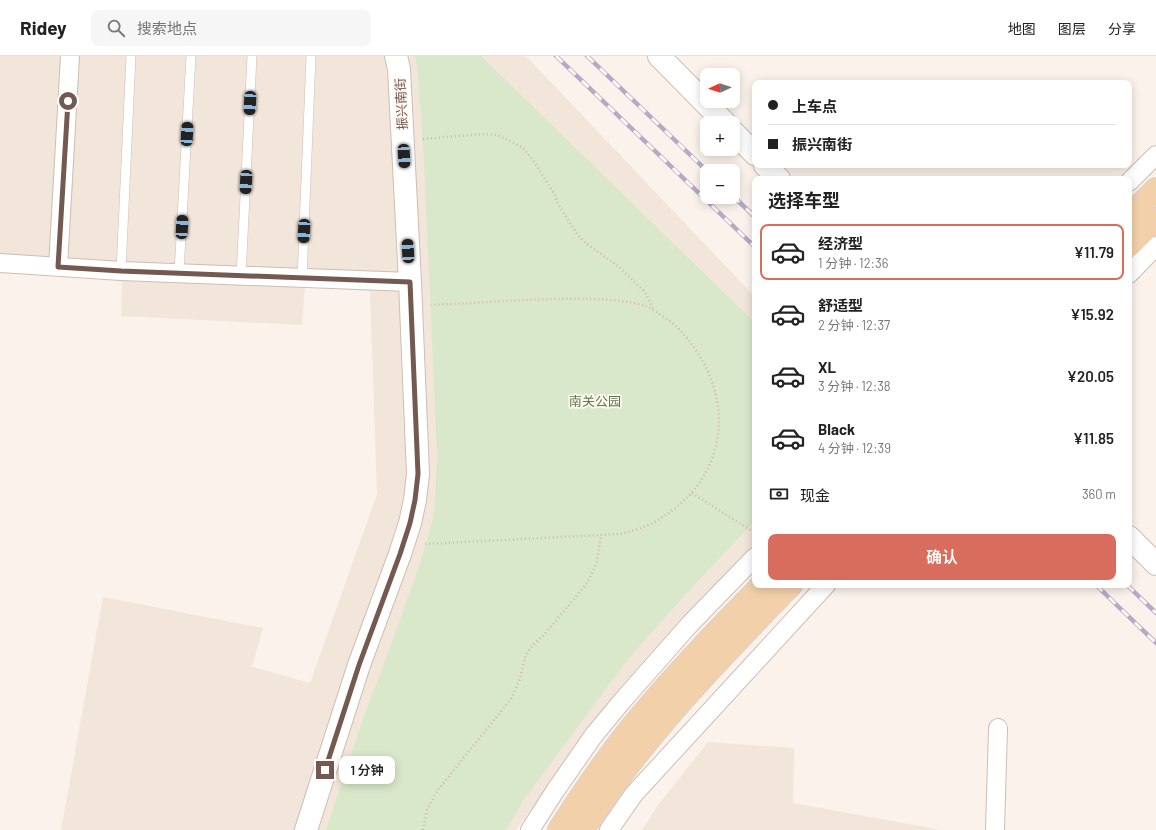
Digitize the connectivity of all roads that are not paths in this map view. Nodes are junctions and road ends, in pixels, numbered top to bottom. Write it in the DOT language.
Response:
graph roads {
  1 [pos="70,56"];
  2 [pos="131,56"];
  3 [pos="191,56"];
  4 [pos="252,56"];
  5 [pos="310,56"];
  6 [pos="396,56"];
  7 [pos="660,56"];
  8 [pos="717,116"];
  9 [pos="740,139"];
  10 [pos="752,151"];
  11 [pos="1156,154"];
  12 [pos="768,168"];
  13 [pos="776,176"];
  14 [pos="1132,179"];
  15 [pos="1156,189"];
  16 [pos="1132,213"];
  17 [pos="1156,219"];
  18 [pos="1132,243"];
  19 [pos="1156,246"];
  20 [pos="0,263"];
  21 [pos="58,267"];
  22 [pos="121,271"];
  23 [pos="1132,271"];
  24 [pos="179,273"];
  25 [pos="241,276"];
  26 [pos="302,278"];
  27 [pos="410,282"];
  28 [pos="1132,540"];
  29 [pos="752,560"];
  30 [pos="1156,564"];
  31 [pos="759,588"];
  32 [pos="788,588"];
  33 [pos="823,588"];
  34 [pos="998,728"];
  35 [pos="306,830"];
  36 [pos="530,830"];
  37 [pos="559,830"];
  38 [pos="583,830"];
  39 [pos="610,830"];
  40 [pos="995,830"];
  1 -- 21 [label="street"];
  2 -- 22 [label="lane"];
  3 -- 24 [label="lane"];
  4 -- 25 [label="lane"];
  5 -- 26 [label="lane"];
  6 -- 27 [label="street, 振兴南街"];
  7 -- 8 [label="street"];
  9 -- 10 [label="street"];
  11 -- 14 [label="street"];
  12 -- 13 [label="street"];
  15 -- 16 [label="main road"];
  17 -- 18 [label="main road"];
  19 -- 23 [label="street"];
  20 -- 21 [label="street"];
  21 -- 22 [label="street"];
  22 -- 24 [label="street"];
  24 -- 25 [label="street"];
  25 -- 26 [label="street"];
  26 -- 27 [label="street"];
  27 -- 35 [label="street, 振兴南街"];
  28 -- 30 [label="street"];
  29 -- 36 [label="street"];
  31 -- 37 [label="main road"];
  32 -- 38 [label="main road"];
  33 -- 39 [label="street"];
  34 -- 40 [label="street"];
}
